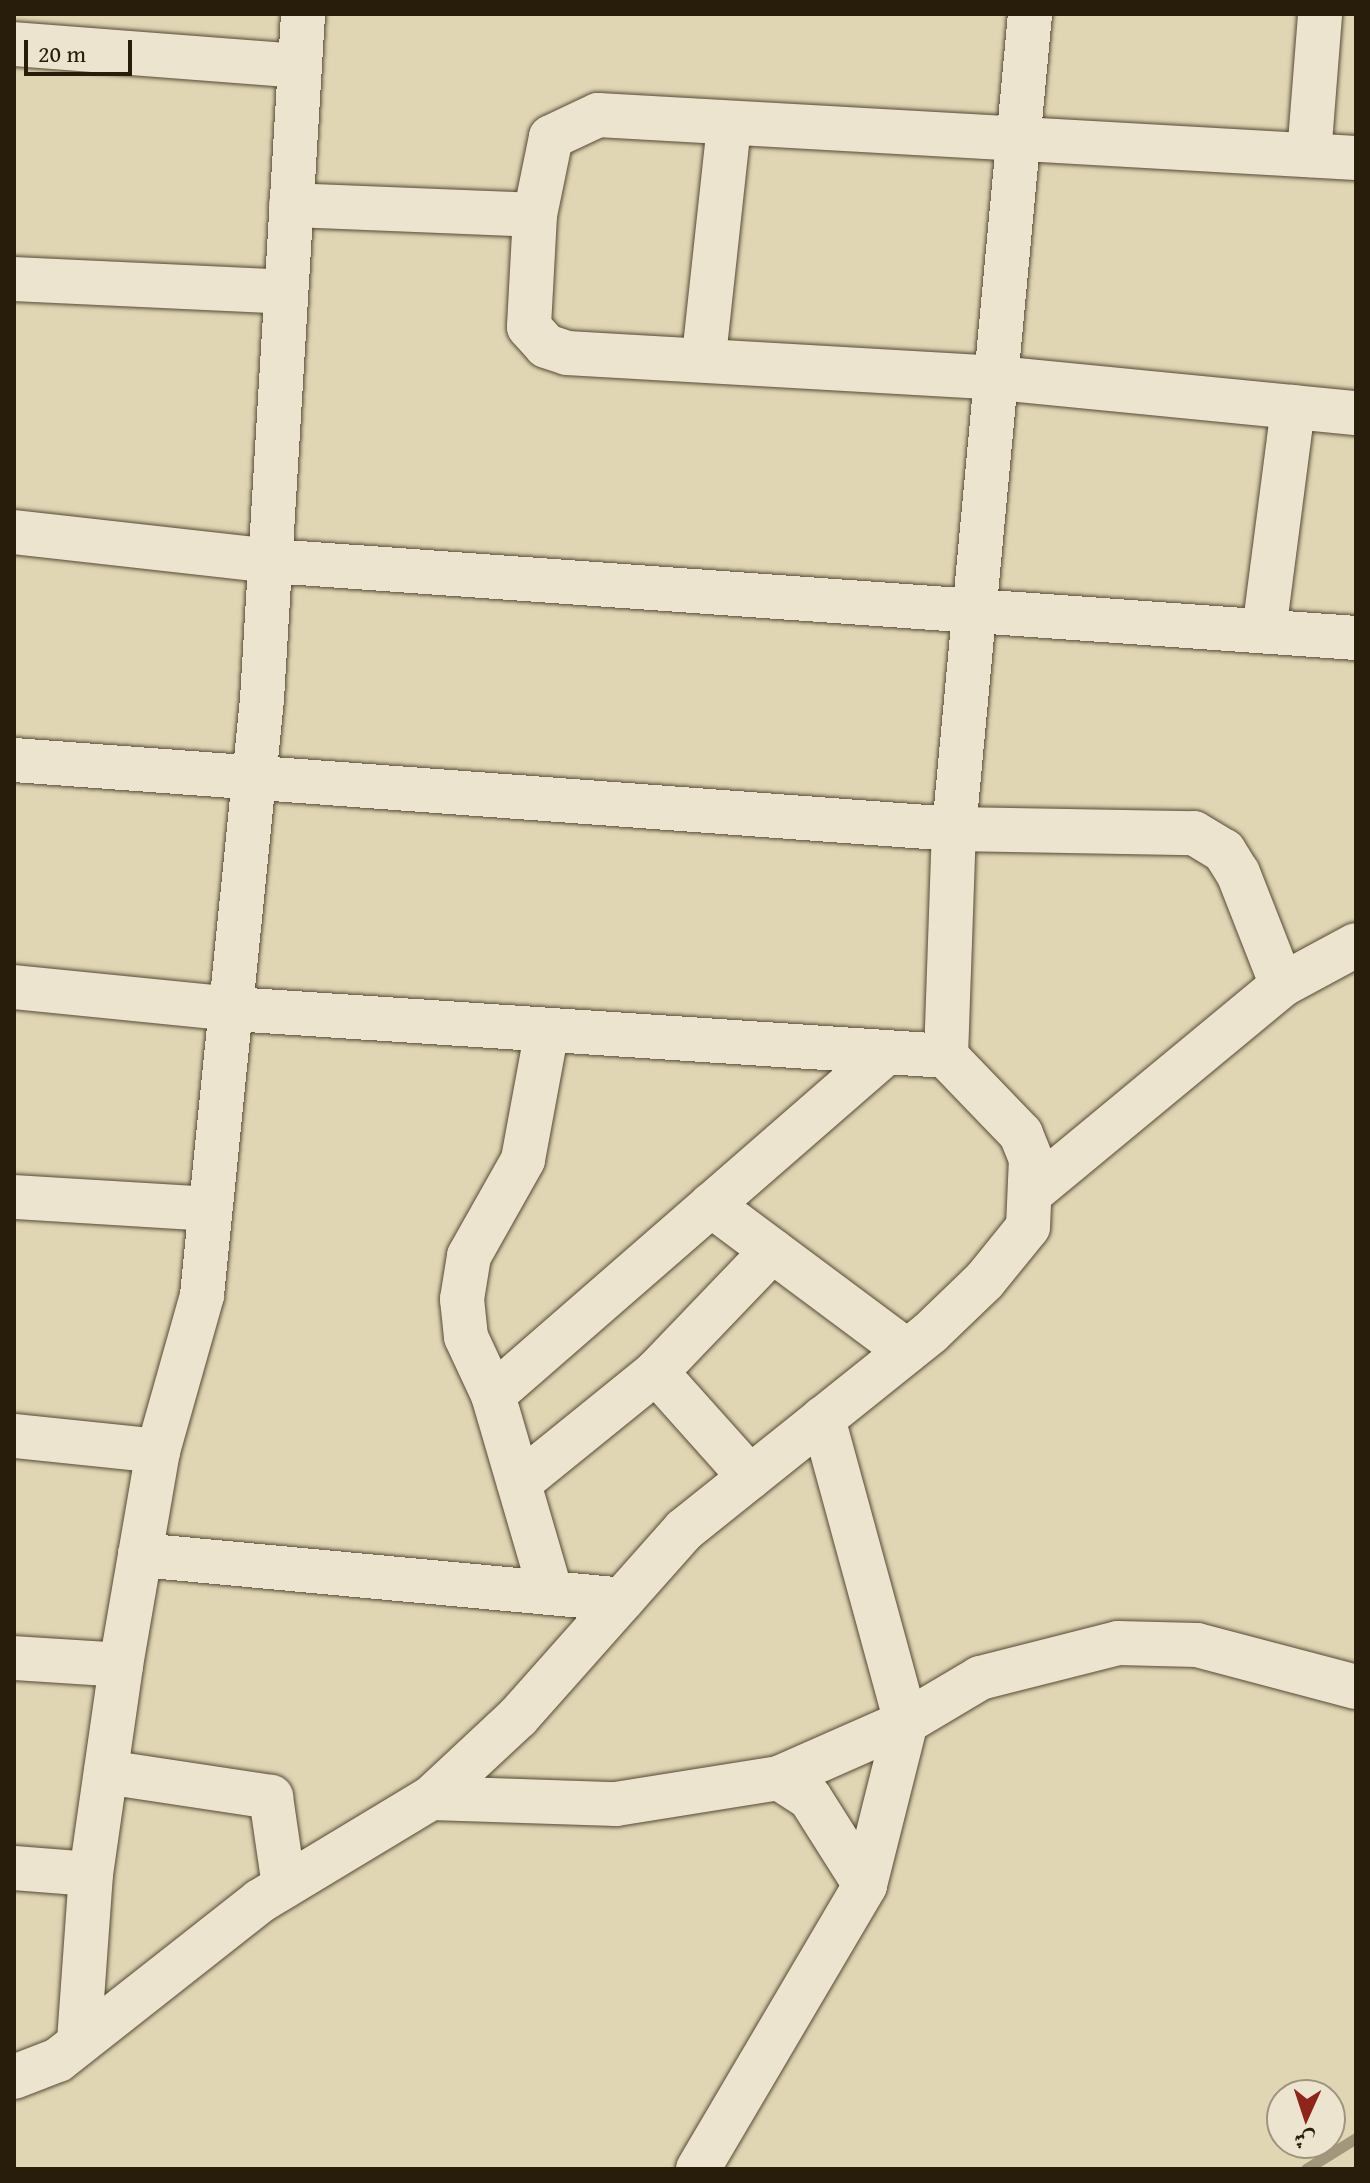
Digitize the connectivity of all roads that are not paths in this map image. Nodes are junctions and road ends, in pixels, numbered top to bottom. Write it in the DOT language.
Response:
graph roads {
  1 [pos="303,14"];
  2 [pos="1030,14"];
  3 [pos="1320,14"];
  4 [pos="14,44"];
  5 [pos="299,66"];
  6 [pos="729,124"];
  7 [pos="1018,141"];
  8 [pos="1309,155"];
  9 [pos="1356,158"];
  10 [pos="291,205"];
  11 [pos="535,215"];
  12 [pos="14,279"];
  13 [pos="286,292"];
  14 [pos="704,356"];
  15 [pos="998,378"];
  16 [pos="1293,407"];
  17 [pos="1356,413"];
  18 [pos="14,532"];
  19 [pos="271,561"];
  20 [pos="978,609"];
  21 [pos="1264,631"];
  22 [pos="1356,638"];
  23 [pos="14,760"];
  24 [pos="255,781"];
  25 [pos="954,829"];
  26 [pos="1356,945"];
  27 [pos="1282,985"];
  28 [pos="14,987"];
  29 [pos="233,1009"];
  30 [pos="547,1030"];
  31 [pos="887,1052"];
  32 [pos="946,1056"];
  33 [pos="1032,1192"];
  34 [pos="14,1197"];
  35 [pos="711,1205"];
  36 [pos="210,1209"];
  37 [pos="772,1251"];
  38 [pos="907,1351"];
  39 [pos="656,1372"];
  40 [pos="493,1395"];
  41 [pos="823,1418"];
  42 [pos="14,1436"];
  43 [pos="158,1451"];
  44 [pos="750,1477"];
  45 [pos="519,1483"];
  46 [pos="140,1555"];
  47 [pos="551,1593"];
  48 [pos="622,1600"];
  49 [pos="14,1658"];
  50 [pos="121,1665"];
  51 [pos="1356,1687"];
  52 [pos="906,1722"];
  53 [pos="106,1772"];
  54 [pos="779,1778"];
  55 [pos="431,1798"];
  56 [pos="14,1868"];
  57 [pos="91,1874"];
  58 [pos="865,1885"];
  59 [pos="284,1886"];
  60 [pos="79,2041"];
  61 [pos="14,2077"];
  62 [pos="698,2169"];
  1 -- 5 [label="street"];
  2 -- 7 [label="street"];
  3 -- 8 [label="street"];
  4 -- 5 [label="street"];
  5 -- 10 [label="street"];
  6 -- 7 [label="street"];
  6 -- 11 [label="street"];
  6 -- 14 [label="street"];
  7 -- 8 [label="street"];
  7 -- 15 [label="street"];
  8 -- 9 [label="street"];
  10 -- 11 [label="street"];
  10 -- 13 [label="street"];
  11 -- 14 [label="street"];
  12 -- 13 [label="street"];
  13 -- 19 [label="street"];
  14 -- 15 [label="street"];
  15 -- 16 [label="street"];
  15 -- 20 [label="street"];
  16 -- 17 [label="street"];
  16 -- 21 [label="street"];
  18 -- 19 [label="street"];
  19 -- 20 [label="street"];
  19 -- 24 [label="street"];
  20 -- 21 [label="street"];
  20 -- 25 [label="street"];
  21 -- 22 [label="street"];
  23 -- 24 [label="street"];
  24 -- 25 [label="street"];
  24 -- 29 [label="street"];
  25 -- 27 [label="street"];
  25 -- 32 [label="street"];
  26 -- 27 [label="street"];
  27 -- 33 [label="street"];
  28 -- 29 [label="street"];
  29 -- 30 [label="street"];
  29 -- 36 [label="street"];
  30 -- 31 [label="street"];
  30 -- 40 [label="street"];
  31 -- 32 [label="street"];
  31 -- 35 [label="street"];
  32 -- 33 [label="street"];
  33 -- 38 [label="street"];
  34 -- 36 [label="street"];
  35 -- 37 [label="street"];
  35 -- 40 [label="street"];
  36 -- 43 [label="street"];
  37 -- 38 [label="street"];
  37 -- 39 [label="street"];
  38 -- 41 [label="street"];
  39 -- 44 [label="street"];
  39 -- 45 [label="street"];
  40 -- 45 [label="street"];
  41 -- 44 [label="street"];
  41 -- 52 [label="street"];
  42 -- 43 [label="street"];
  43 -- 46 [label="street"];
  44 -- 48 [label="street"];
  45 -- 47 [label="street"];
  46 -- 47 [label="street"];
  46 -- 50 [label="street"];
  47 -- 48 [label="street"];
  48 -- 55 [label="street"];
  49 -- 50 [label="street"];
  50 -- 53 [label="street"];
  51 -- 52 [label="street"];
  52 -- 54 [label="street"];
  52 -- 58 [label="street"];
  53 -- 57 [label="street"];
  53 -- 59 [label="street"];
  54 -- 55 [label="street"];
  54 -- 58 [label="street"];
  55 -- 59 [label="street"];
  56 -- 57 [label="street"];
  57 -- 60 [label="street"];
  58 -- 62 [label="street"];
  59 -- 60 [label="street"];
  60 -- 61 [label="street"];
}
